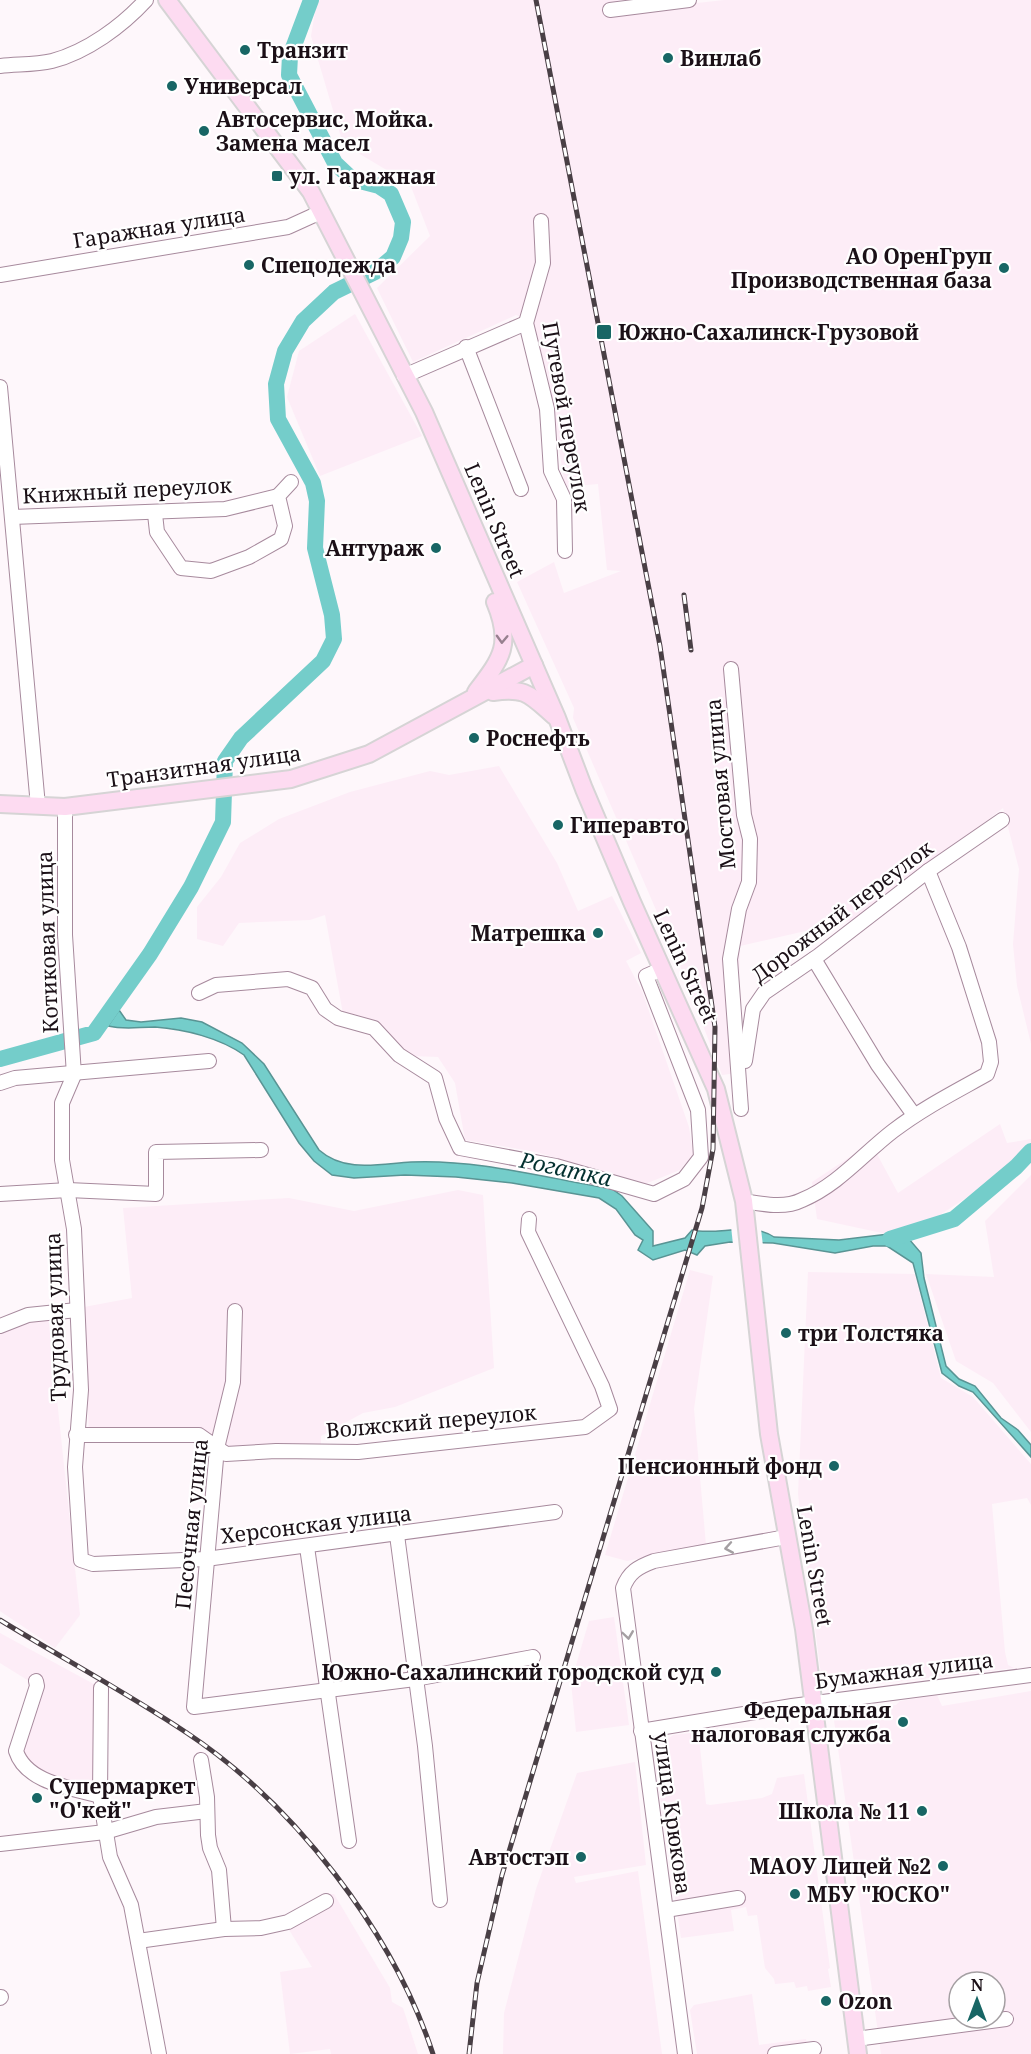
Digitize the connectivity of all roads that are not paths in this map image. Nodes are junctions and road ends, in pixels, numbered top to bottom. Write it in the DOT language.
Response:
graph roads {
  1 [pos="146,0"];
  2 [pos="167,0"];
  3 [pos="689,0"];
  4 [pos="610,10"];
  5 [pos="0,66"];
  6 [pos="321,212"];
  7 [pos="541,221"];
  8 [pos="0,275"];
  9 [pos="526,323"];
  10 [pos="466,347"];
  11 [pos="404,376"];
  12 [pos="0,387"];
  13 [pos="291,482"];
  14 [pos="521,489"];
  15 [pos="278,495"];
  16 [pos="464,504"];
  17 [pos="155,514"];
  18 [pos="12,517"];
  19 [pos="566,551"];
  20 [pos="534,665"];
  21 [pos="732,669"];
  22 [pos="472,698"];
  23 [pos="557,718"];
  24 [pos="0,804"];
  25 [pos="38,806"];
  26 [pos="65,807"];
  27 [pos="1002,820"];
  28 [pos="928,871"];
  29 [pos="814,958"];
  30 [pos="662,969"];
  31 [pos="199,993"];
  32 [pos="208,1061"];
  33 [pos="74,1075"];
  34 [pos="0,1083"];
  35 [pos="741,1109"];
  36 [pos="914,1115"];
  37 [pos="727,1127"];
  38 [pos="261,1149"];
  39 [pos="68,1191"];
  40 [pos="0,1194"];
  41 [pos="744,1207"];
  42 [pos="529,1219"];
  43 [pos="76,1310"];
  44 [pos="235,1311"];
  45 [pos="0,1326"];
  46 [pos="76,1435"];
  47 [pos="217,1448"];
  48 [pos="555,1512"];
  49 [pos="397,1535"];
  50 [pos="786,1537"];
  51 [pos="307,1547"];
  52 [pos="206,1559"];
  53 [pos="81,1560"];
  54 [pos="533,1657"];
  55 [pos="1031,1675"];
  56 [pos="415,1679"];
  57 [pos="36,1681"];
  58 [pos="101,1688"];
  59 [pos="326,1691"];
  60 [pos="812,1704"];
  61 [pos="641,1731"];
  62 [pos="201,1760"];
  63 [pos="100,1796"];
  64 [pos="207,1810"];
  65 [pos="105,1832"];
  66 [pos="349,1841"];
  67 [pos="0,1844"];
  68 [pos="738,1898"];
  69 [pos="441,1900"];
  70 [pos="326,1901"];
  71 [pos="666,1910"];
  72 [pos="224,1929"];
  73 [pos="138,1941"];
  74 [pos="947,2030"];
  75 [pos="857,2047"];
  76 [pos="814,2049"];
  77 [pos="159,2054"];
  78 [pos="685,2054"];
  79 [pos="775,2054"];
  1 -- 5 [label="street"];
  2 -- 6 [label="main road, Lenin Street"];
  3 -- 4 [label="street"];
  6 -- 8 [label="street, Гаражная улица"];
  6 -- 11 [label="main road, Lenin Street"];
  7 -- 9 [label="street, Путевой переулок"];
  9 -- 10 [label="street"];
  9 -- 19 [label="street, Путевой переулок"];
  10 -- 11 [label="street"];
  10 -- 14 [label="street"];
  11 -- 16 [label="main road, Lenin Street"];
  12 -- 18 [label="street"];
  13 -- 15 [label="street"];
  15 -- 17 [label="street, Книжный переулок"];
  15 -- 17 [label="street"];
  16 -- 20 [label="main road, Lenin Street"];
  16 -- 22 [label="main road, one-way"];
  17 -- 18 [label="street, Книжный переулок"];
  18 -- 25 [label="street"];
  20 -- 22 [label="main road, Транзитная улица"];
  20 -- 23 [label="main road, Lenin Street"];
  21 -- 35 [label="street, Мостовая улица"];
  22 -- 23 [label="main road"];
  22 -- 26 [label="main road, Транзитная улица"];
  23 -- 30 [label="main road, Lenin Street"];
  24 -- 25 [label="main road, Транзитная улица"];
  25 -- 26 [label="main road, Транзитная улица"];
  26 -- 33 [label="street, Котиковая улица"];
  27 -- 28 [label="street, Дорожный переулок"];
  28 -- 29 [label="street, Дорожный переулок"];
  28 -- 36 [label="street"];
  29 -- 35 [label="street, Дорожный переулок"];
  29 -- 36 [label="street"];
  30 -- 31 [label="street"];
  30 -- 37 [label="main road, Lenin Street"];
  32 -- 33 [label="street"];
  33 -- 34 [label="street"];
  33 -- 39 [label="street, Трудовая улица"];
  35 -- 37 [label="street"];
  36 -- 41 [label="street"];
  37 -- 41 [label="main road, Lenin Street"];
  38 -- 39 [label="street"];
  39 -- 40 [label="street"];
  39 -- 43 [label="street, Трудовая улица"];
  41 -- 50 [label="main road, Lenin Street"];
  42 -- 47 [label="street, Волжский переулок"];
  43 -- 45 [label="street"];
  43 -- 46 [label="street, Трудовая улица"];
  44 -- 47 [label="street, Песочная улица"];
  46 -- 47 [label="street, Волжский переулок"];
  46 -- 53 [label="street, Трудовая улица"];
  47 -- 52 [label="street, Песочная улица"];
  48 -- 49 [label="street, Херсонская улица"];
  49 -- 51 [label="street, Херсонская улица"];
  49 -- 56 [label="street"];
  50 -- 60 [label="main road, Lenin Street"];
  50 -- 61 [label="street, улица Крюкова, one-way"];
  51 -- 52 [label="street, Херсонская улица"];
  51 -- 59 [label="street"];
  52 -- 53 [label="street, Херсонская улица"];
  52 -- 59 [label="street, Песочная улица"];
  54 -- 56 [label="street"];
  55 -- 60 [label="street, Бумажная улица"];
  56 -- 59 [label="street"];
  56 -- 69 [label="street"];
  57 -- 63 [label="street"];
  58 -- 63 [label="street"];
  59 -- 66 [label="street"];
  60 -- 61 [label="street, Бумажная улица"];
  60 -- 75 [label="main road, Lenin Street"];
  61 -- 71 [label="street, улица Крюкова"];
  62 -- 64 [label="street"];
  63 -- 65 [label="street"];
  64 -- 65 [label="street"];
  64 -- 72 [label="street"];
  65 -- 67 [label="street"];
  65 -- 73 [label="street"];
  68 -- 71 [label="street"];
  70 -- 72 [label="street"];
  71 -- 78 [label="street, улица Крюкова"];
  72 -- 73 [label="street"];
  73 -- 77 [label="street"];
  74 -- 75 [label="street"];
  76 -- 79 [label="street"];
}
